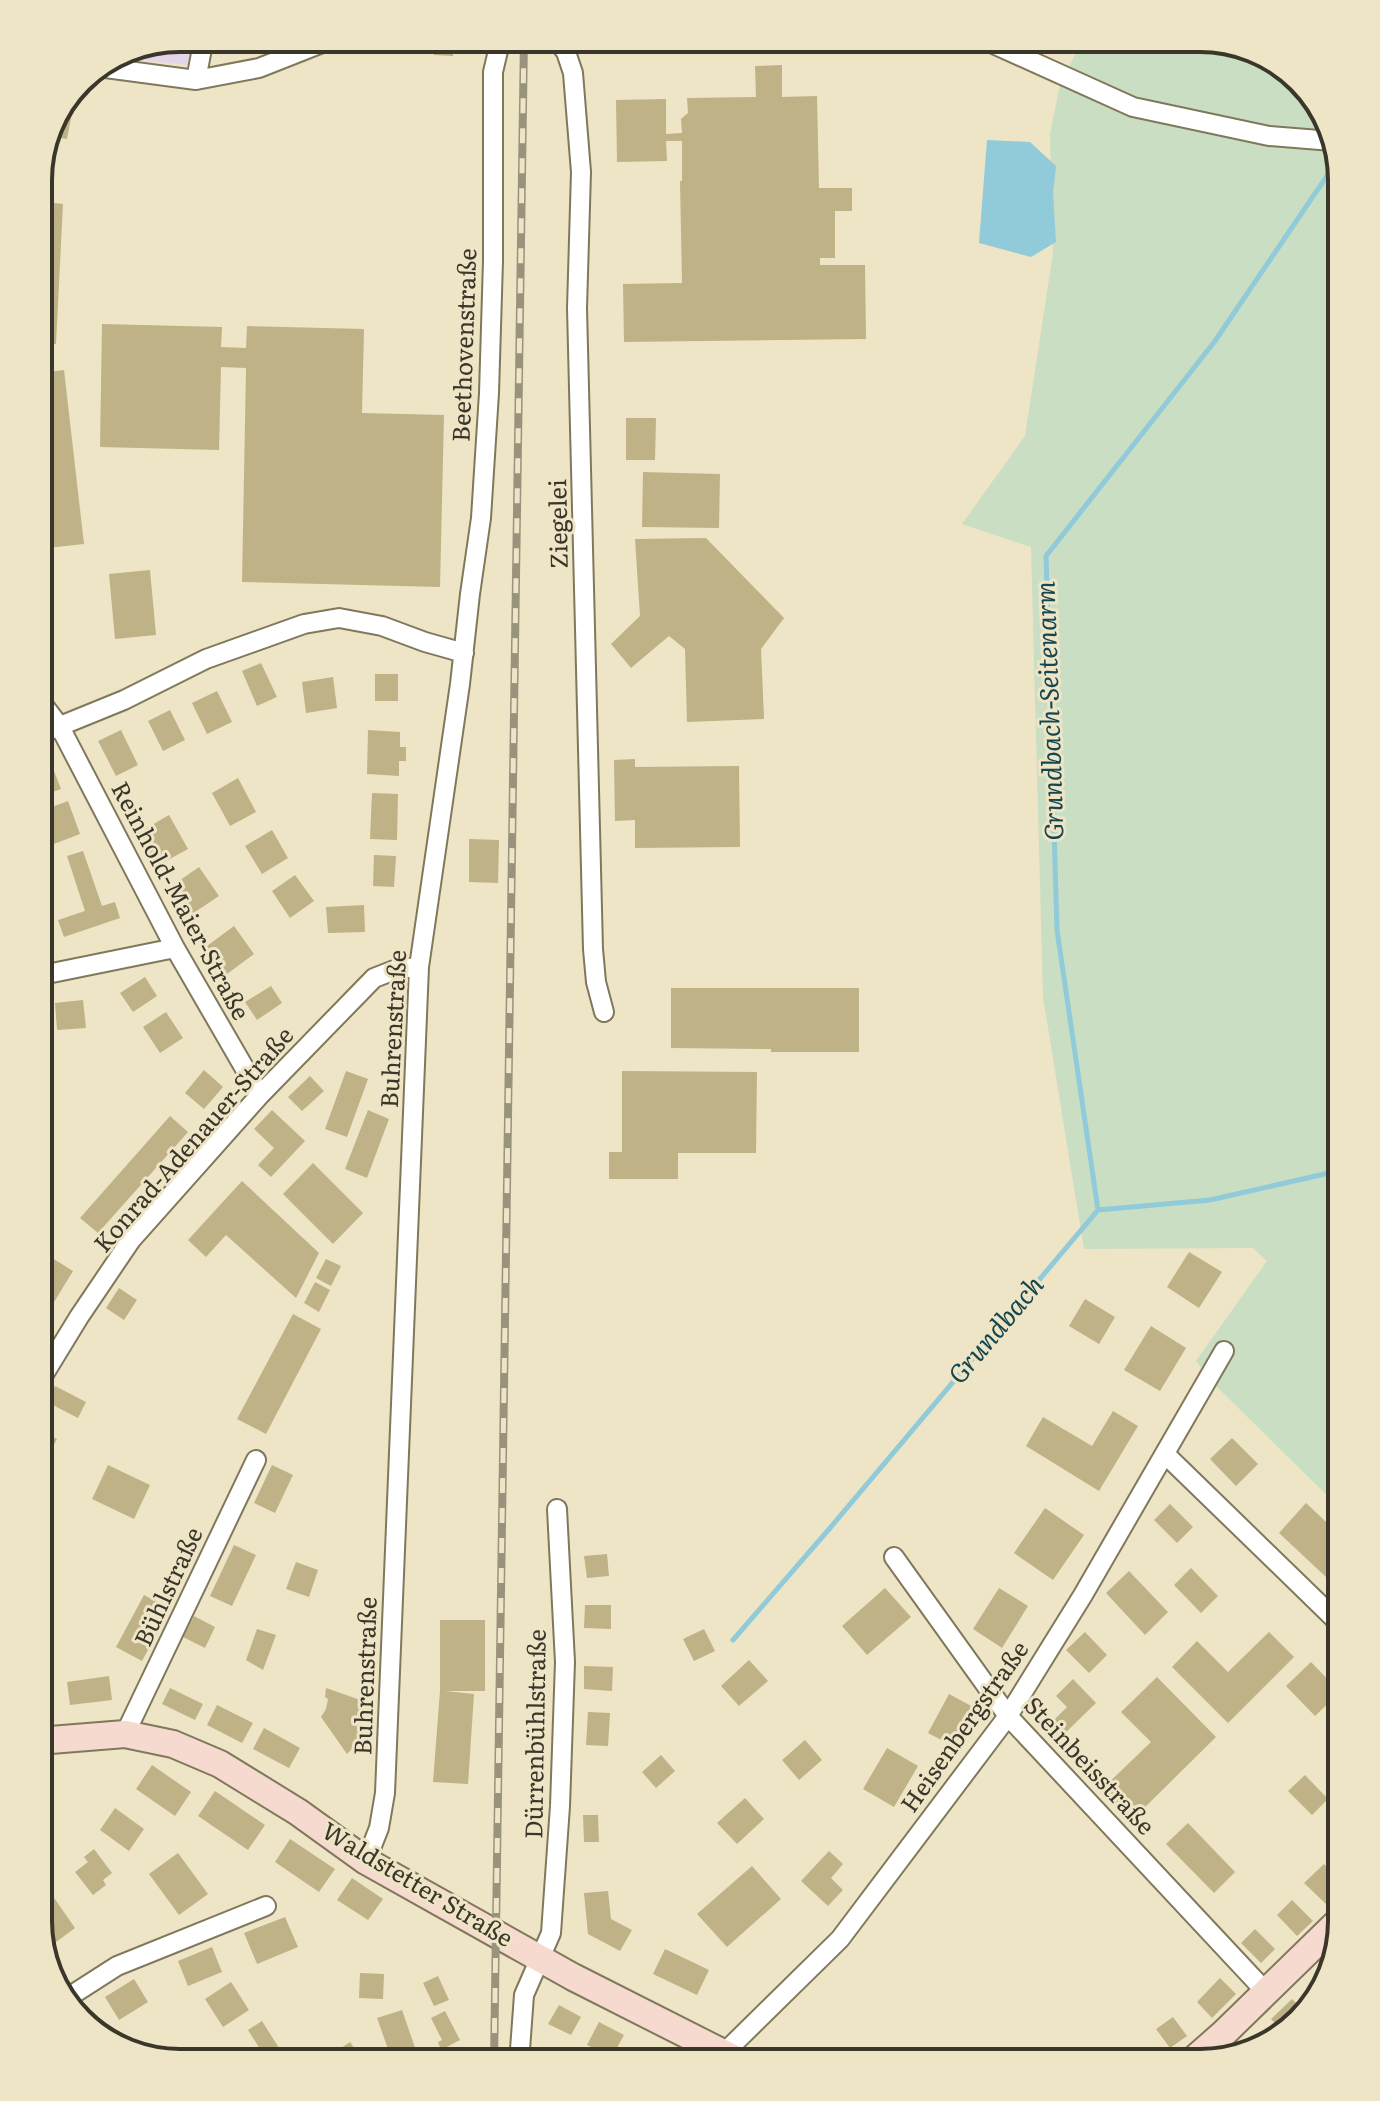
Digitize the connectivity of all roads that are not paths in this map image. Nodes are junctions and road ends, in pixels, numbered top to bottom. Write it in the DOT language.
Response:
graph roads {
  1 [pos="201,52"];
  2 [pos="300,52"];
  3 [pos="498,52"];
  4 [pos="566,52"];
  5 [pos="1011,52"];
  6 [pos="117,70"];
  7 [pos="196,80"];
  8 [pos="1321,140"];
  9 [pos="464,653"];
  10 [pos="52,716"];
  11 [pos="60,727"];
  12 [pos="52,730"];
  13 [pos="175,948"];
  14 [pos="419,967"];
  15 [pos="52,973"];
  16 [pos="604,1012"];
  17 [pos="260,1095"];
  18 [pos="1224,1351"];
  19 [pos="52,1361"];
  20 [pos="1165,1454"];
  21 [pos="256,1460"];
  22 [pos="557,1509"];
  23 [pos="894,1557"];
  24 [pos="1328,1612"];
  25 [pos="1008,1716"];
  26 [pos="125,1734"];
  27 [pos="52,1740"];
  28 [pos="366,1861"];
  29 [pos="266,1906"];
  30 [pos="1327,1932"];
  31 [pos="540,1958"];
  32 [pos="1266,1992"];
  33 [pos="74,1993"];
  34 [pos="520,2049"];
  35 [pos="716,2049"];
  36 [pos="741,2049"];
  37 [pos="1205,2049"];
  1 -- 7 [label="street"];
  2 -- 7 [label="street"];
  3 -- 9 [label="street, Beethovenstraße"];
  4 -- 16 [label="street, Ziegelei"];
  5 -- 8 [label="street"];
  6 -- 7 [label="street"];
  9 -- 11 [label="street"];
  9 -- 14 [label="street, Buhrenstraße"];
  10 -- 11 [label="street, Reinhold-Maier-Straße"];
  11 -- 12 [label="street"];
  11 -- 13 [label="street, Reinhold-Maier-Straße"];
  13 -- 15 [label="street"];
  13 -- 17 [label="street, Reinhold-Maier-Straße"];
  14 -- 17 [label="street, Konrad-Adenauer-Straße"];
  14 -- 28 [label="street, Buhrenstraße"];
  17 -- 19 [label="street, Konrad-Adenauer-Straße"];
  18 -- 20 [label="street, Heisenbergstraße"];
  20 -- 24 [label="street"];
  20 -- 25 [label="street, Heisenbergstraße"];
  21 -- 26 [label="street, Bühlstraße"];
  22 -- 31 [label="street, Dürrenbühlstraße"];
  23 -- 25 [label="street, Steinbeisstraße"];
  25 -- 32 [label="street, Steinbeisstraße"];
  25 -- 36 [label="street, Heisenbergstraße"];
  26 -- 27 [label="street, Waldstetter Straße"];
  26 -- 28 [label="street, Waldstetter Straße"];
  28 -- 31 [label="street, Waldstetter Straße"];
  29 -- 33 [label="street"];
  30 -- 32 [label="street"];
  31 -- 34 [label="street, Dürrenbühlstraße"];
  31 -- 35 [label="street, Waldstetter Straße"];
  32 -- 37 [label="street"];
}
